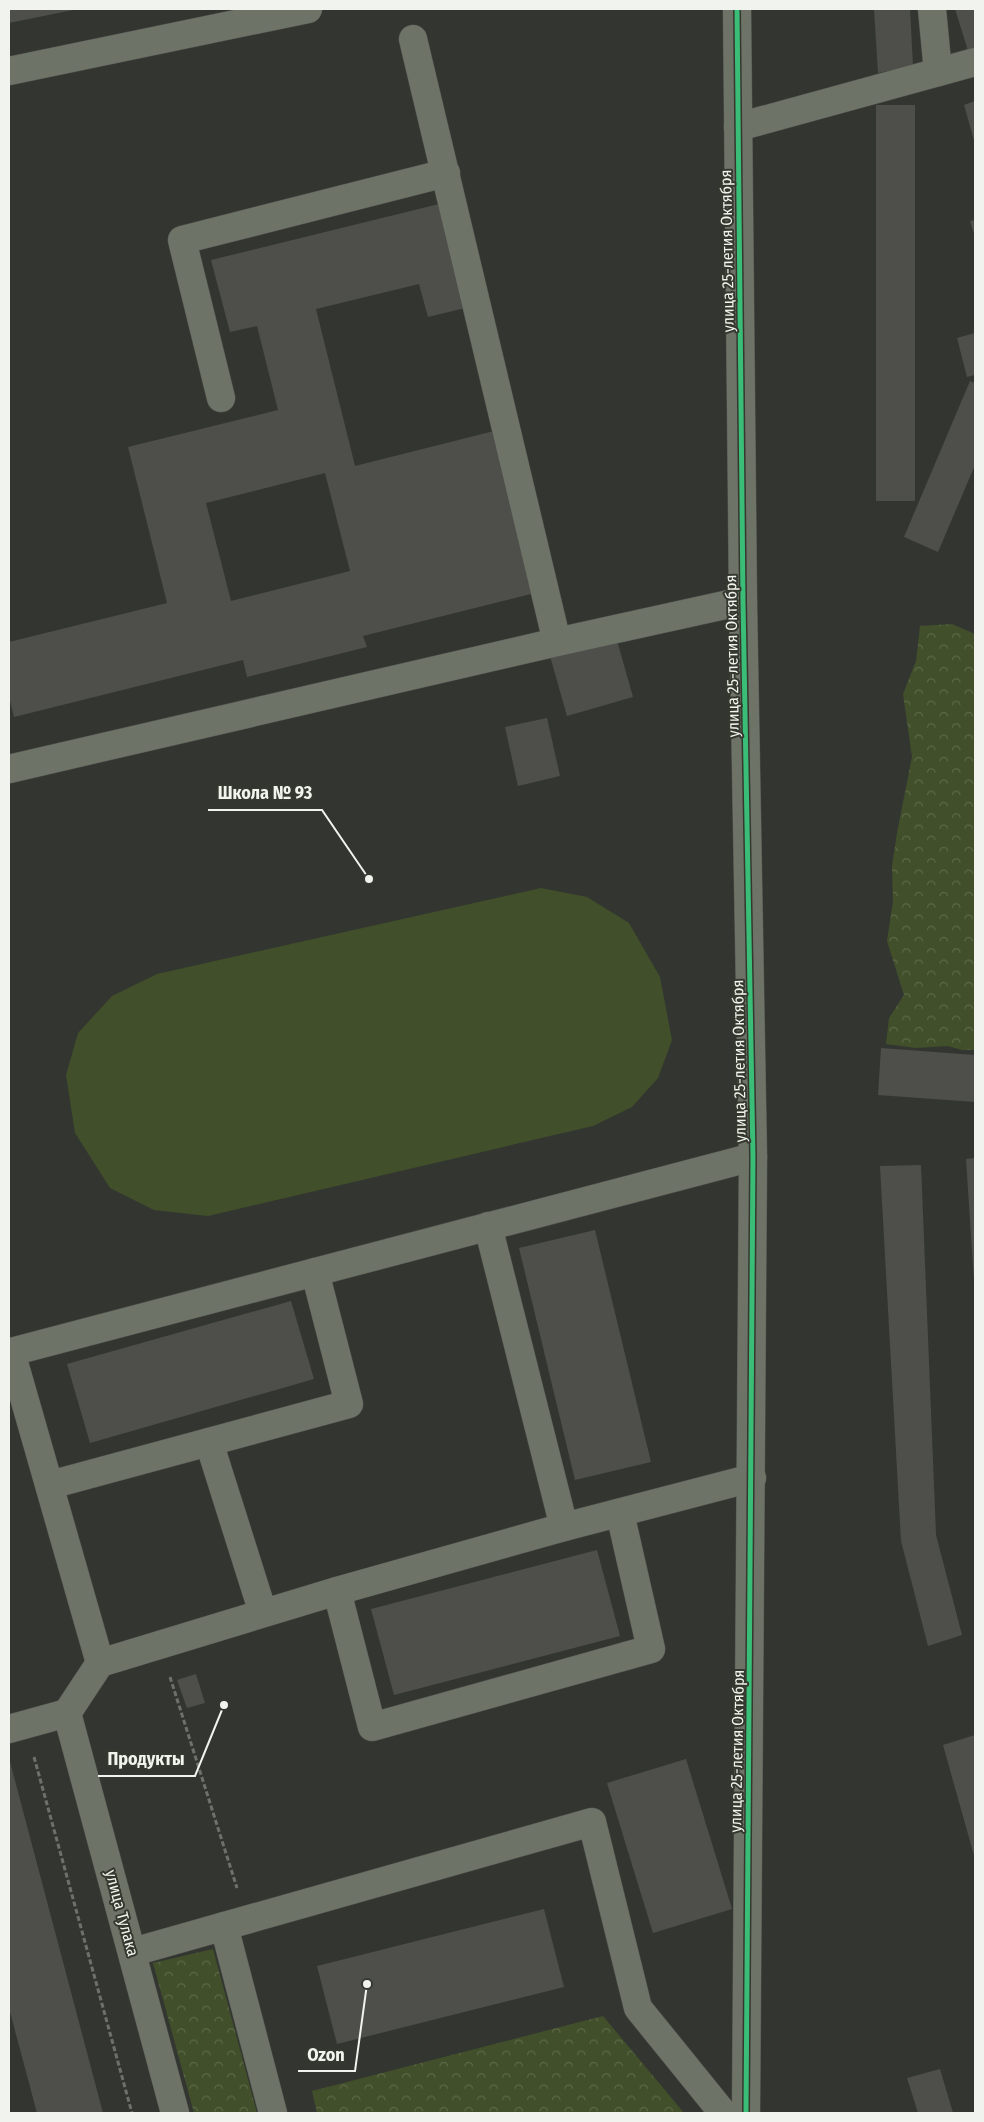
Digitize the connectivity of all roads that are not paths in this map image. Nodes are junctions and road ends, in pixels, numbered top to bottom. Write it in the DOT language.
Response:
graph roads {
  1 [pos="308,9"];
  2 [pos="737,9"];
  3 [pos="932,9"];
  4 [pos="413,39"];
  5 [pos="975,62"];
  6 [pos="9,71"];
  7 [pos="938,72"];
  8 [pos="738,127"];
  9 [pos="446,173"];
  10 [pos="221,398"];
  11 [pos="743,601"];
  12 [pos="557,642"];
  13 [pos="9,769"];
  14 [pos="753,1157"];
  15 [pos="488,1226"];
  16 [pos="315,1272"];
  17 [pos="209,1442"];
  18 [pos="752,1478"];
  19 [pos="50,1485"];
  20 [pos="620,1514"];
  21 [pos="564,1527"];
  22 [pos="337,1591"];
  23 [pos="263,1612"];
  24 [pos="100,1662"];
  25 [pos="67,1713"];
  26 [pos="17,1726"];
  27 [pos="236,1923"];
  28 [pos="132,1952"];
  29 [pos="176,2113"];
  30 [pos="273,2113"];
  31 [pos="723,2113"];
  32 [pos="746,2113"];
  1 -- 6 [label="street"];
  2 -- 8 [label="street, улица 25-летия Октября"];
  3 -- 7 [label="street"];
  4 -- 9 [label="street"];
  5 -- 7 [label="street"];
  7 -- 8 [label="street"];
  8 -- 11 [label="street, улица 25-летия Октября"];
  9 -- 10 [label="street"];
  9 -- 12 [label="street"];
  11 -- 12 [label="street"];
  11 -- 14 [label="street, улица 25-летия Октября"];
  12 -- 13 [label="street"];
  14 -- 15 [label="street"];
  14 -- 18 [label="street, улица 25-летия Октября"];
  15 -- 16 [label="street"];
  15 -- 21 [label="street"];
  16 -- 17 [label="street"];
  16 -- 19 [label="street"];
  17 -- 19 [label="street"];
  17 -- 23 [label="street"];
  18 -- 20 [label="street"];
  18 -- 32 [label="street, улица 25-летия Октября"];
  19 -- 24 [label="street"];
  20 -- 21 [label="street"];
  20 -- 22 [label="street"];
  21 -- 22 [label="street"];
  22 -- 23 [label="street"];
  23 -- 24 [label="street"];
  24 -- 25 [label="street"];
  25 -- 26 [label="street"];
  25 -- 28 [label="street, улица Тулака"];
  27 -- 28 [label="street"];
  27 -- 30 [label="street"];
  27 -- 31 [label="street"];
  28 -- 29 [label="street, улица Тулака"];
}
